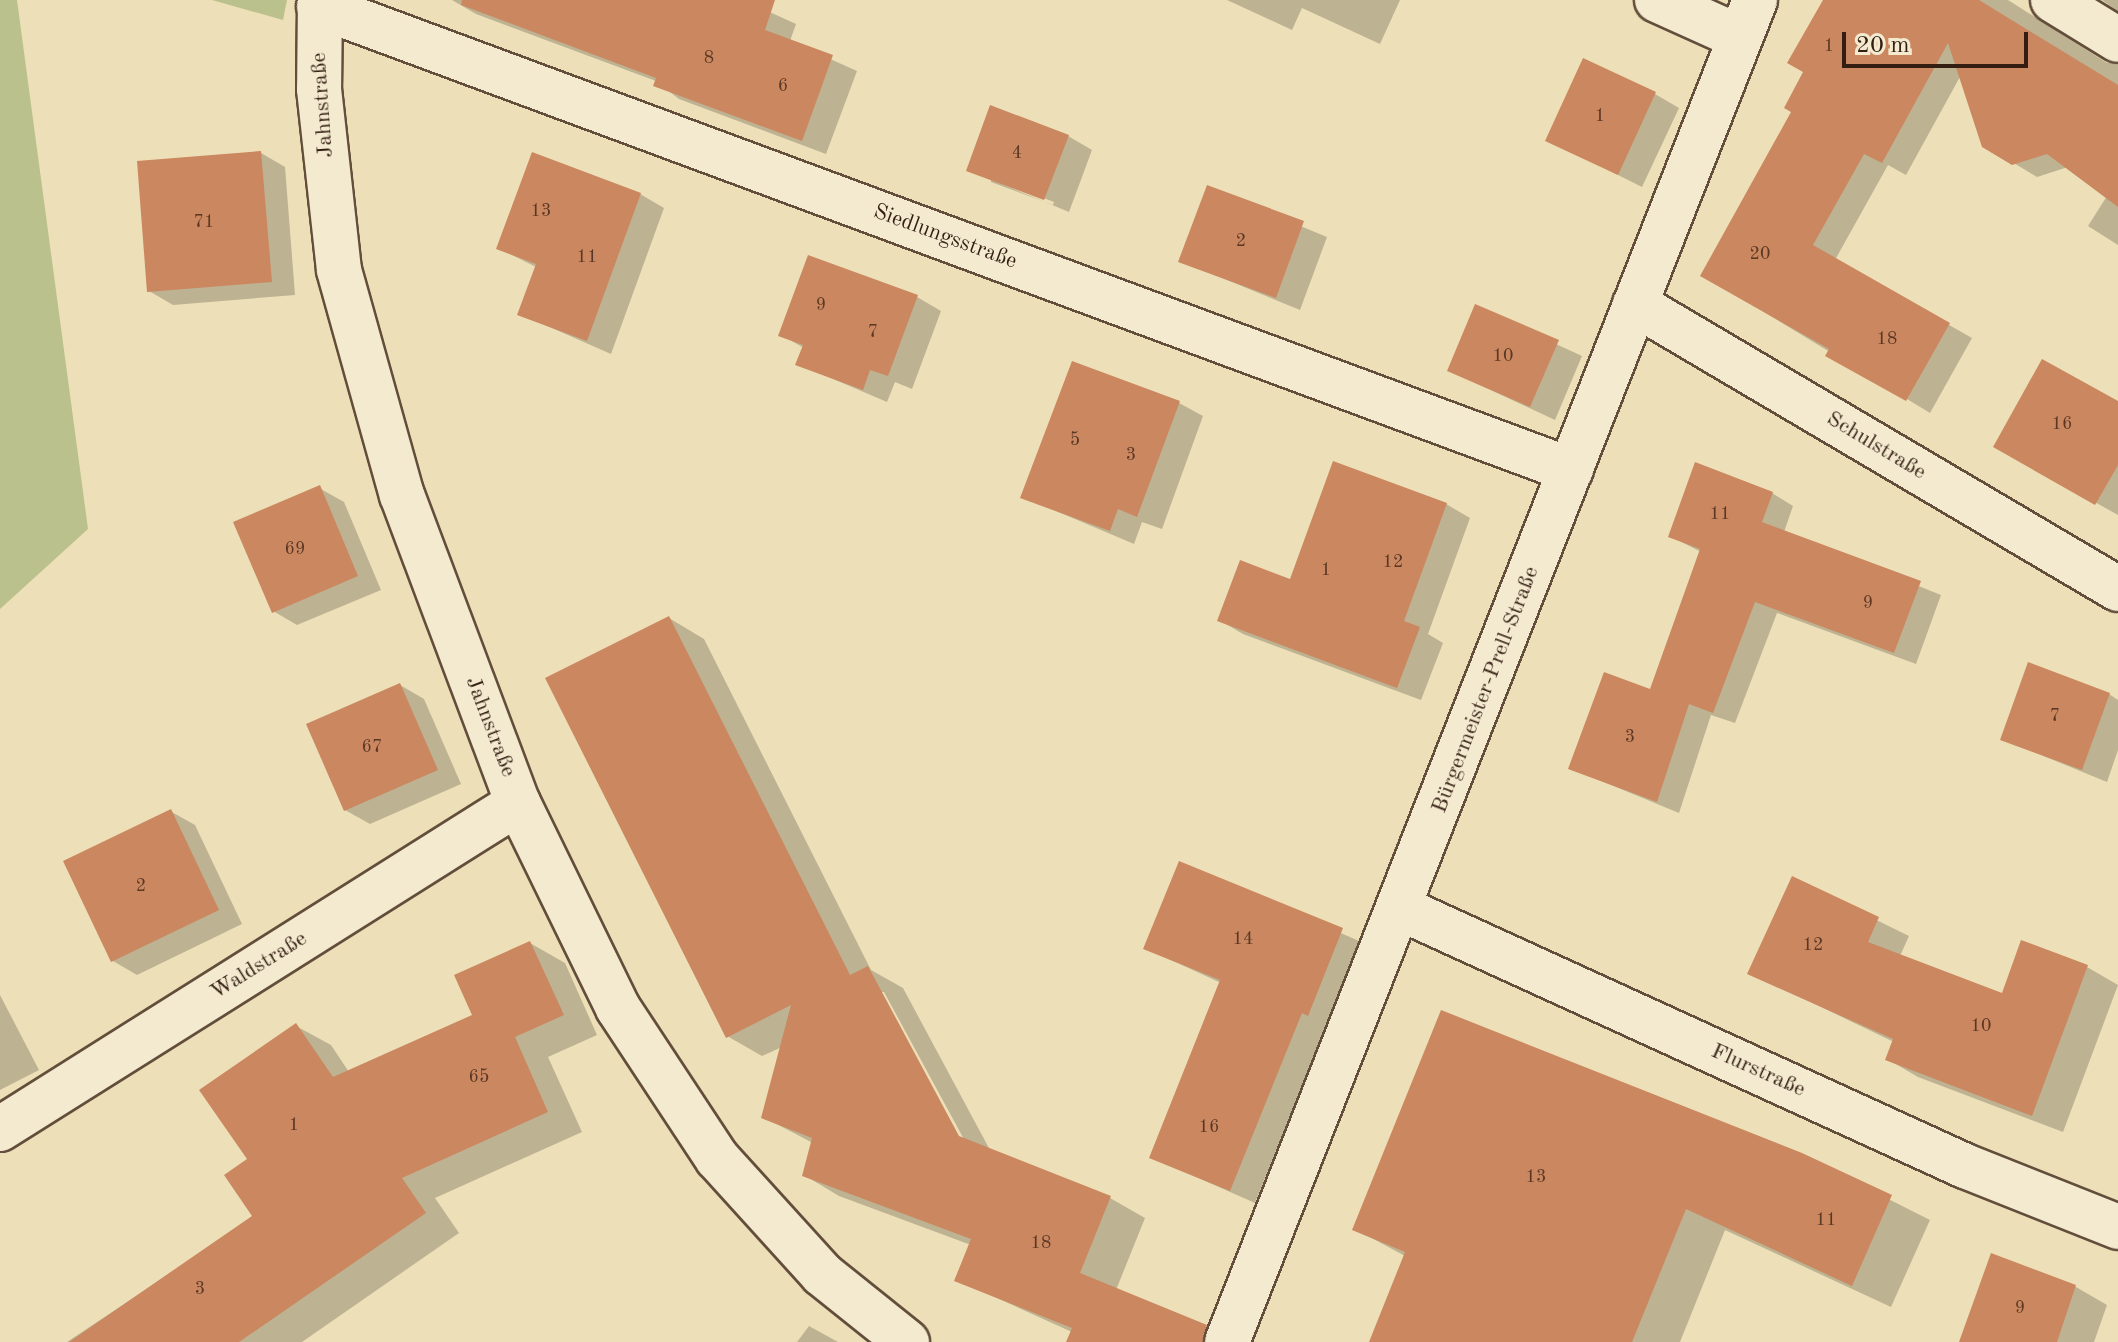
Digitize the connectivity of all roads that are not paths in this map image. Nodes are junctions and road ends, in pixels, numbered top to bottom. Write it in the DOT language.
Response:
graph roads {
  1 [pos="1657,0"];
  2 [pos="2053,0"];
  3 [pos="320,3"];
  4 [pos="1746,18"];
  5 [pos="2118,40"];
  6 [pos="1635,304"];
  7 [pos="1571,470"];
  8 [pos="2118,589"];
  9 [pos="518,803"];
  10 [pos="1402,909"];
  11 [pos="0,1129"];
  12 [pos="2118,1227"];
  13 [pos="907,1342"];
  14 [pos="1227,1342"];
  1 -- 4 [label="street"];
  2 -- 5 [label="street"];
  3 -- 7 [label="street, Siedlungsstraße"];
  3 -- 9 [label="street, Jahnstraße"];
  4 -- 6 [label="street, Bürgermeister-Prell-Straße"];
  6 -- 7 [label="street, Bürgermeister-Prell-Straße"];
  6 -- 8 [label="street, Schulstraße"];
  7 -- 10 [label="street, Bürgermeister-Prell-Straße"];
  9 -- 11 [label="street, Waldstraße"];
  9 -- 13 [label="street, Jahnstraße"];
  10 -- 12 [label="street, Flurstraße"];
  10 -- 14 [label="street, Bürgermeister-Prell-Straße"];
}
